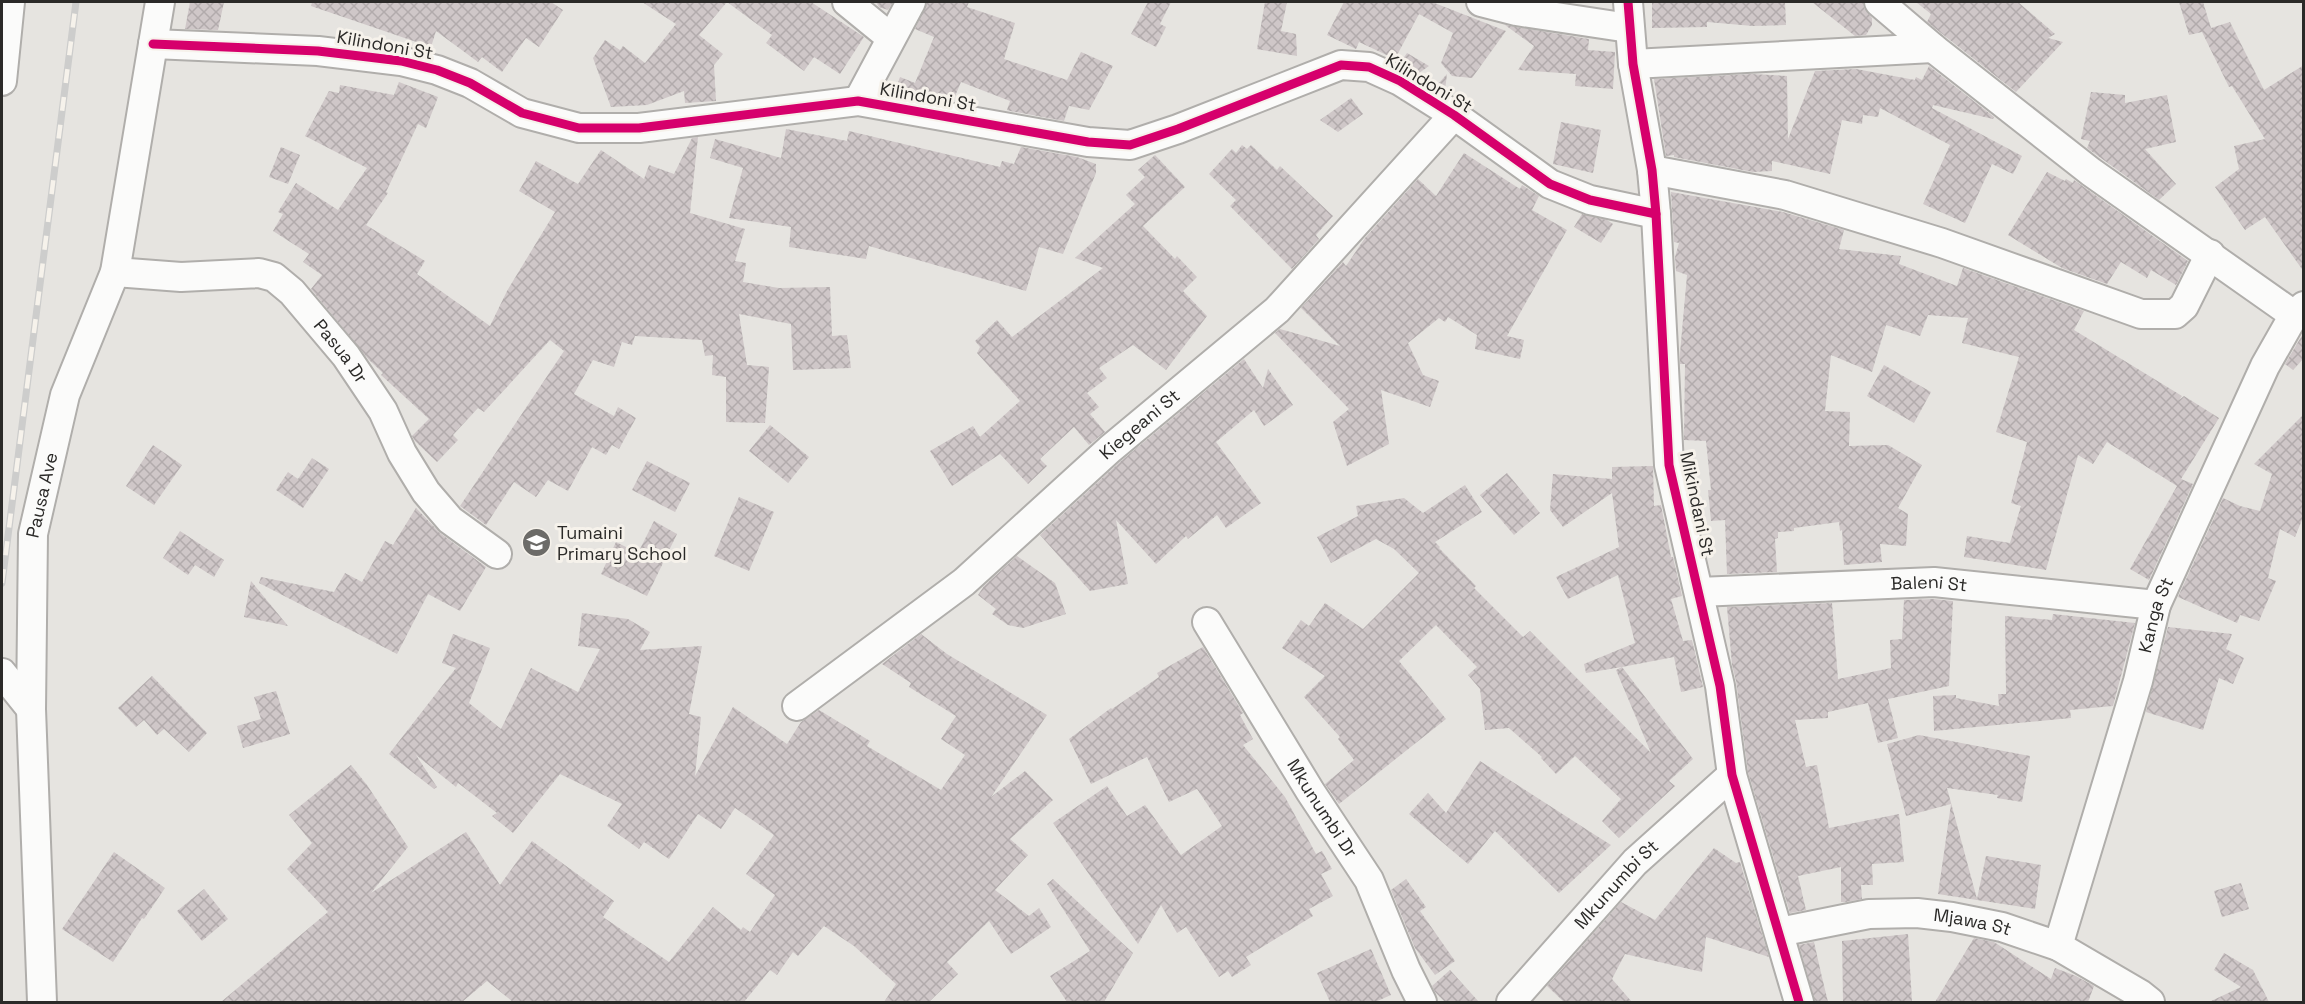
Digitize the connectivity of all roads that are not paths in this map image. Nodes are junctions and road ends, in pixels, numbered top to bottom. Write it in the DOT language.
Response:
graph roads {
  1 [pos="10,2"];
  2 [pos="160,2"];
  3 [pos="847,2"];
  4 [pos="911,2"];
  5 [pos="1481,2"];
  6 [pos="1879,2"];
  7 [pos="1628,15"];
  8 [pos="890,37"];
  9 [pos="153,44"];
  10 [pos="1933,48"];
  11 [pos="1633,64"];
  12 [pos="2,81"];
  13 [pos="858,101"];
  14 [pos="1454,115"];
  15 [pos="1652,170"];
  16 [pos="1656,214"];
  17 [pos="2210,254"];
  18 [pos="115,272"];
  19 [pos="2299,310"];
  20 [pos="497,554"];
  21 [pos="1699,592"];
  22 [pos="2156,604"];
  23 [pos="1207,622"];
  24 [pos="2,673"];
  25 [pos="798,706"];
  26 [pos="31,709"];
  27 [pos="1732,775"];
  28 [pos="1779,932"];
  29 [pos="2058,946"];
  30 [pos="42,1002"];
  31 [pos="1422,1002"];
  32 [pos="1511,1002"];
  33 [pos="1799,1002"];
  34 [pos="2150,1002"];
  1 -- 12 [label="street"];
  2 -- 9 [label="street, Pausa Ave"];
  3 -- 8 [label="street"];
  4 -- 8 [label="street"];
  5 -- 7 [label="street"];
  6 -- 10 [label="street"];
  7 -- 11 [label="street, Mikindani St"];
  8 -- 13 [label="street"];
  9 -- 13 [label="street, Kilindoni St"];
  9 -- 18 [label="street, Pausa Ave"];
  10 -- 11 [label="street"];
  10 -- 17 [label="street"];
  11 -- 15 [label="street, Mikindani St"];
  13 -- 14 [label="street, Kilindoni St"];
  14 -- 16 [label="street, Kilindoni St"];
  14 -- 25 [label="street, Kiegeani St"];
  15 -- 16 [label="street, Mikindani St"];
  15 -- 17 [label="street"];
  16 -- 21 [label="street, Mikindani St"];
  17 -- 19 [label="street"];
  18 -- 20 [label="street, Pasua Dr"];
  18 -- 26 [label="street, Pausa Ave"];
  19 -- 22 [label="street, Kanga St"];
  21 -- 22 [label="street, Baleni St"];
  21 -- 27 [label="street, Mikindani St"];
  22 -- 29 [label="street, Kanga St"];
  23 -- 31 [label="street, Mkunumbi Dr"];
  24 -- 26 [label="street"];
  26 -- 30 [label="street, Pausa Ave"];
  27 -- 28 [label="street, Mikindani St"];
  27 -- 32 [label="street, Mkunumbi St"];
  28 -- 29 [label="street, Mjawa St"];
  28 -- 33 [label="street, Mikindani St"];
  29 -- 34 [label="street, Mjawa St"];
}
